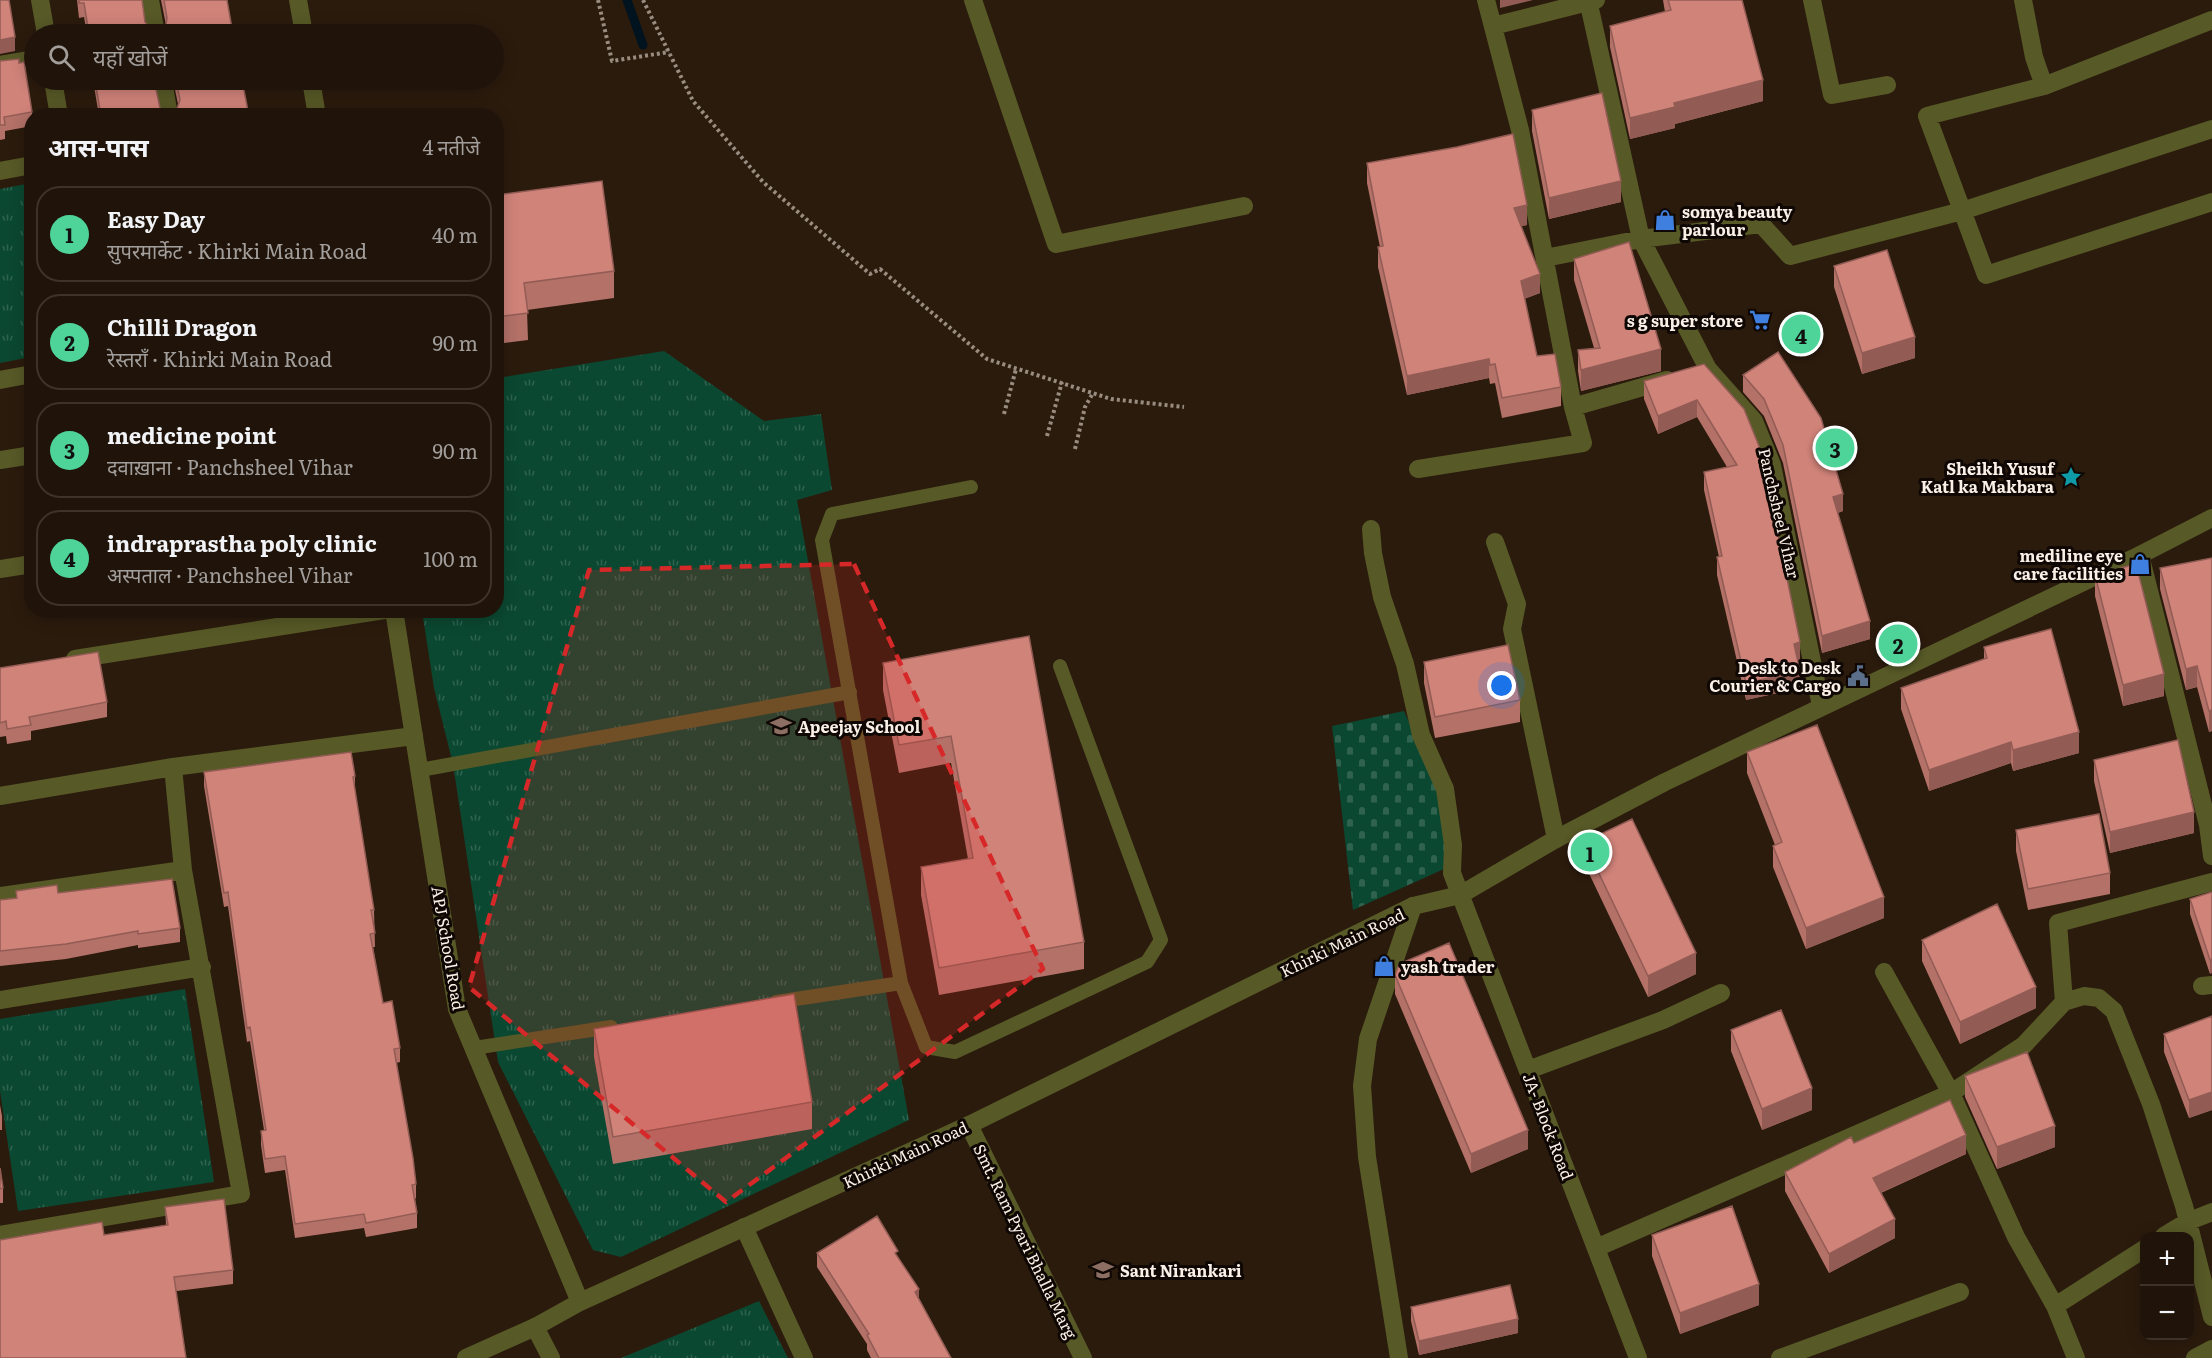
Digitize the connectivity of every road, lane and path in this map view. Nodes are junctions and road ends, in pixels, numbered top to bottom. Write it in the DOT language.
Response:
graph roads {
  1 [pos="40,0"];
  2 [pos="150,0"];
  3 [pos="298,0"];
  4 [pos="598,0"];
  5 [pos="643,0"];
  6 [pos="973,0"];
  7 [pos="1486,0"];
  8 [pos="1812,0"];
  9 [pos="2023,0"];
  10 [pos="1590,1"];
  11 [pos="2212,20"];
  12 [pos="44,24"];
  13 [pos="154,24"];
  14 [pos="302,24"];
  15 [pos="1492,26"];
  16 [pos="669,52"];
  17 [pos="24,61"];
  18 [pos="0,65"];
  19 [pos="1887,86"];
  20 [pos="2044,86"];
  21 [pos="55,90"];
  22 [pos="165,90"];
  23 [pos="313,90"];
  24 [pos="58,108"];
  25 [pos="168,108"];
  26 [pos="316,108"];
  27 [pos="2212,129"];
  28 [pos="24,166"];
  29 [pos="0,171"];
  30 [pos="2212,202"];
  31 [pos="1244,206"];
  32 [pos="1962,211"];
  33 [pos="1641,240"];
  34 [pos="1545,258"];
  35 [pos="1016,369"];
  36 [pos="1708,369"];
  37 [pos="24,376"];
  38 [pos="0,380"];
  39 [pos="1062,382"];
  40 [pos="1094,393"];
  41 [pos="1184,407"];
  42 [pos="1573,407"];
  43 [pos="1004,414"];
  44 [pos="1047,436"];
  45 [pos="1075,449"];
  46 [pos="24,456"];
  47 [pos="0,460"];
  48 [pos="1418,469"];
  49 [pos="971,487"];
  50 [pos="2212,518"];
  51 [pos="1371,530"];
  52 [pos="1495,542"];
  53 [pos="2140,555"];
  54 [pos="24,565"];
  55 [pos="0,569"];
  56 [pos="334,618"];
  57 [pos="395,618"];
  58 [pos="58,662"];
  59 [pos="1060,666"];
  60 [pos="850,692"];
  61 [pos="1821,706"];
  62 [pos="414,736"];
  63 [pos="173,767"];
  64 [pos="420,770"];
  65 [pos="0,796"];
  66 [pos="1556,839"];
  67 [pos="2212,856"];
  68 [pos="183,870"];
  69 [pos="2212,882"];
  70 [pos="1460,895"];
  71 [pos="0,896"];
  72 [pos="1413,906"];
  73 [pos="202,967"];
  74 [pos="1884,972"];
  75 [pos="901,983"];
  76 [pos="1721,993"];
  77 [pos="0,1000"];
  78 [pos="2064,1002"];
  79 [pos="761,1004"];
  80 [pos="621,1025"];
  81 [pos="474,1048"];
  82 [pos="1528,1070"];
  83 [pos="1951,1093"];
  84 [pos="969,1125"];
  85 [pos="2212,1212"];
  86 [pos="2187,1222"];
  87 [pos="744,1227"];
  88 [pos="2171,1232"];
  89 [pos="0,1235"];
  90 [pos="1596,1248"];
  91 [pos="2140,1252"];
  92 [pos="1960,1292"];
  93 [pos="580,1302"];
  94 [pos="2055,1306"];
  95 [pos="2212,1317"];
  96 [pos="535,1327"];
  97 [pos="2212,1350"];
  98 [pos="466,1358"];
  99 [pos="551,1358"];
  100 [pos="804,1358"];
  101 [pos="1083,1358"];
  102 [pos="1399,1358"];
  103 [pos="1638,1358"];
  104 [pos="1780,1358"];
  105 [pos="2076,1358"];
  106 [pos="2195,1358"];
  1 -- 12 [label="street"];
  2 -- 13 [label="street"];
  3 -- 14 [label="street"];
  4 -- 16 [label="path"];
  5 -- 16 [label="path"];
  6 -- 31 [label="street"];
  7 -- 15 [label="street"];
  8 -- 19 [label="street"];
  9 -- 20 [label="street"];
  10 -- 15 [label="street"];
  10 -- 33 [label="street, Panchsheel Vihar"];
  11 -- 20 [label="street"];
  15 -- 34 [label="street"];
  16 -- 35 [label="path"];
  17 -- 18 [label="street"];
  20 -- 32 [label="street"];
  21 -- 24 [label="street"];
  22 -- 25 [label="street"];
  23 -- 26 [label="street"];
  27 -- 32 [label="street"];
  28 -- 29 [label="street"];
  30 -- 32 [label="street"];
  32 -- 33 [label="street"];
  33 -- 34 [label="street"];
  33 -- 36 [label="street, Panchsheel Vihar"];
  34 -- 42 [label="street"];
  35 -- 39 [label="path"];
  35 -- 43 [label="path"];
  36 -- 42 [label="street"];
  36 -- 61 [label="street, Panchsheel Vihar"];
  37 -- 38 [label="street"];
  39 -- 40 [label="path"];
  39 -- 44 [label="path"];
  40 -- 41 [label="path"];
  40 -- 45 [label="path"];
  42 -- 48 [label="street"];
  46 -- 47 [label="street"];
  49 -- 60 [label="lane"];
  50 -- 53 [label="street, Khirki Main Road"];
  51 -- 70 [label="street, JA- Block Road"];
  52 -- 66 [label="street"];
  53 -- 61 [label="street, Khirki Main Road"];
  53 -- 67 [label="street"];
  54 -- 55 [label="street"];
  56 -- 58 [label="street"];
  57 -- 62 [label="street, APJ School Road"];
  59 -- 75 [label="lane"];
  60 -- 64 [label="lane"];
  60 -- 75 [label="lane"];
  61 -- 66 [label="street, Khirki Main Road"];
  62 -- 63 [label="street"];
  62 -- 64 [label="street, APJ School Road"];
  63 -- 65 [label="street"];
  63 -- 68 [label="street"];
  64 -- 81 [label="street, APJ School Road"];
  66 -- 70 [label="street, Khirki Main Road"];
  68 -- 71 [label="street"];
  68 -- 73 [label="street"];
  69 -- 78 [label="street"];
  70 -- 72 [label="street, Khirki Main Road"];
  70 -- 82 [label="street, JA- Block Road"];
  72 -- 84 [label="street, Khirki Main Road"];
  72 -- 102 [label="street"];
  73 -- 77 [label="street"];
  73 -- 89 [label="street"];
  74 -- 83 [label="street"];
  75 -- 79 [label="lane"];
  76 -- 82 [label="street"];
  78 -- 83 [label="street"];
  78 -- 86 [label="street"];
  80 -- 81 [label="lane"];
  81 -- 93 [label="street, APJ School Road"];
  82 -- 90 [label="street, JA- Block Road"];
  83 -- 90 [label="street"];
  83 -- 94 [label="street"];
  84 -- 87 [label="street, Khirki Main Road"];
  84 -- 101 [label="street, Smt. Ram Pyari Bhalla Marg"];
  85 -- 86 [label="street"];
  86 -- 88 [label="street"];
  86 -- 95 [label="street"];
  87 -- 93 [label="street, Khirki Main Road"];
  87 -- 100 [label="street"];
  90 -- 103 [label="street, JA- Block Road"];
  91 -- 94 [label="street"];
  92 -- 104 [label="street"];
  93 -- 96 [label="street, Khirki Main Road"];
  94 -- 105 [label="street"];
  96 -- 98 [label="street, Khirki Main Road"];
  96 -- 99 [label="street"];
  97 -- 106 [label="street"];
}
